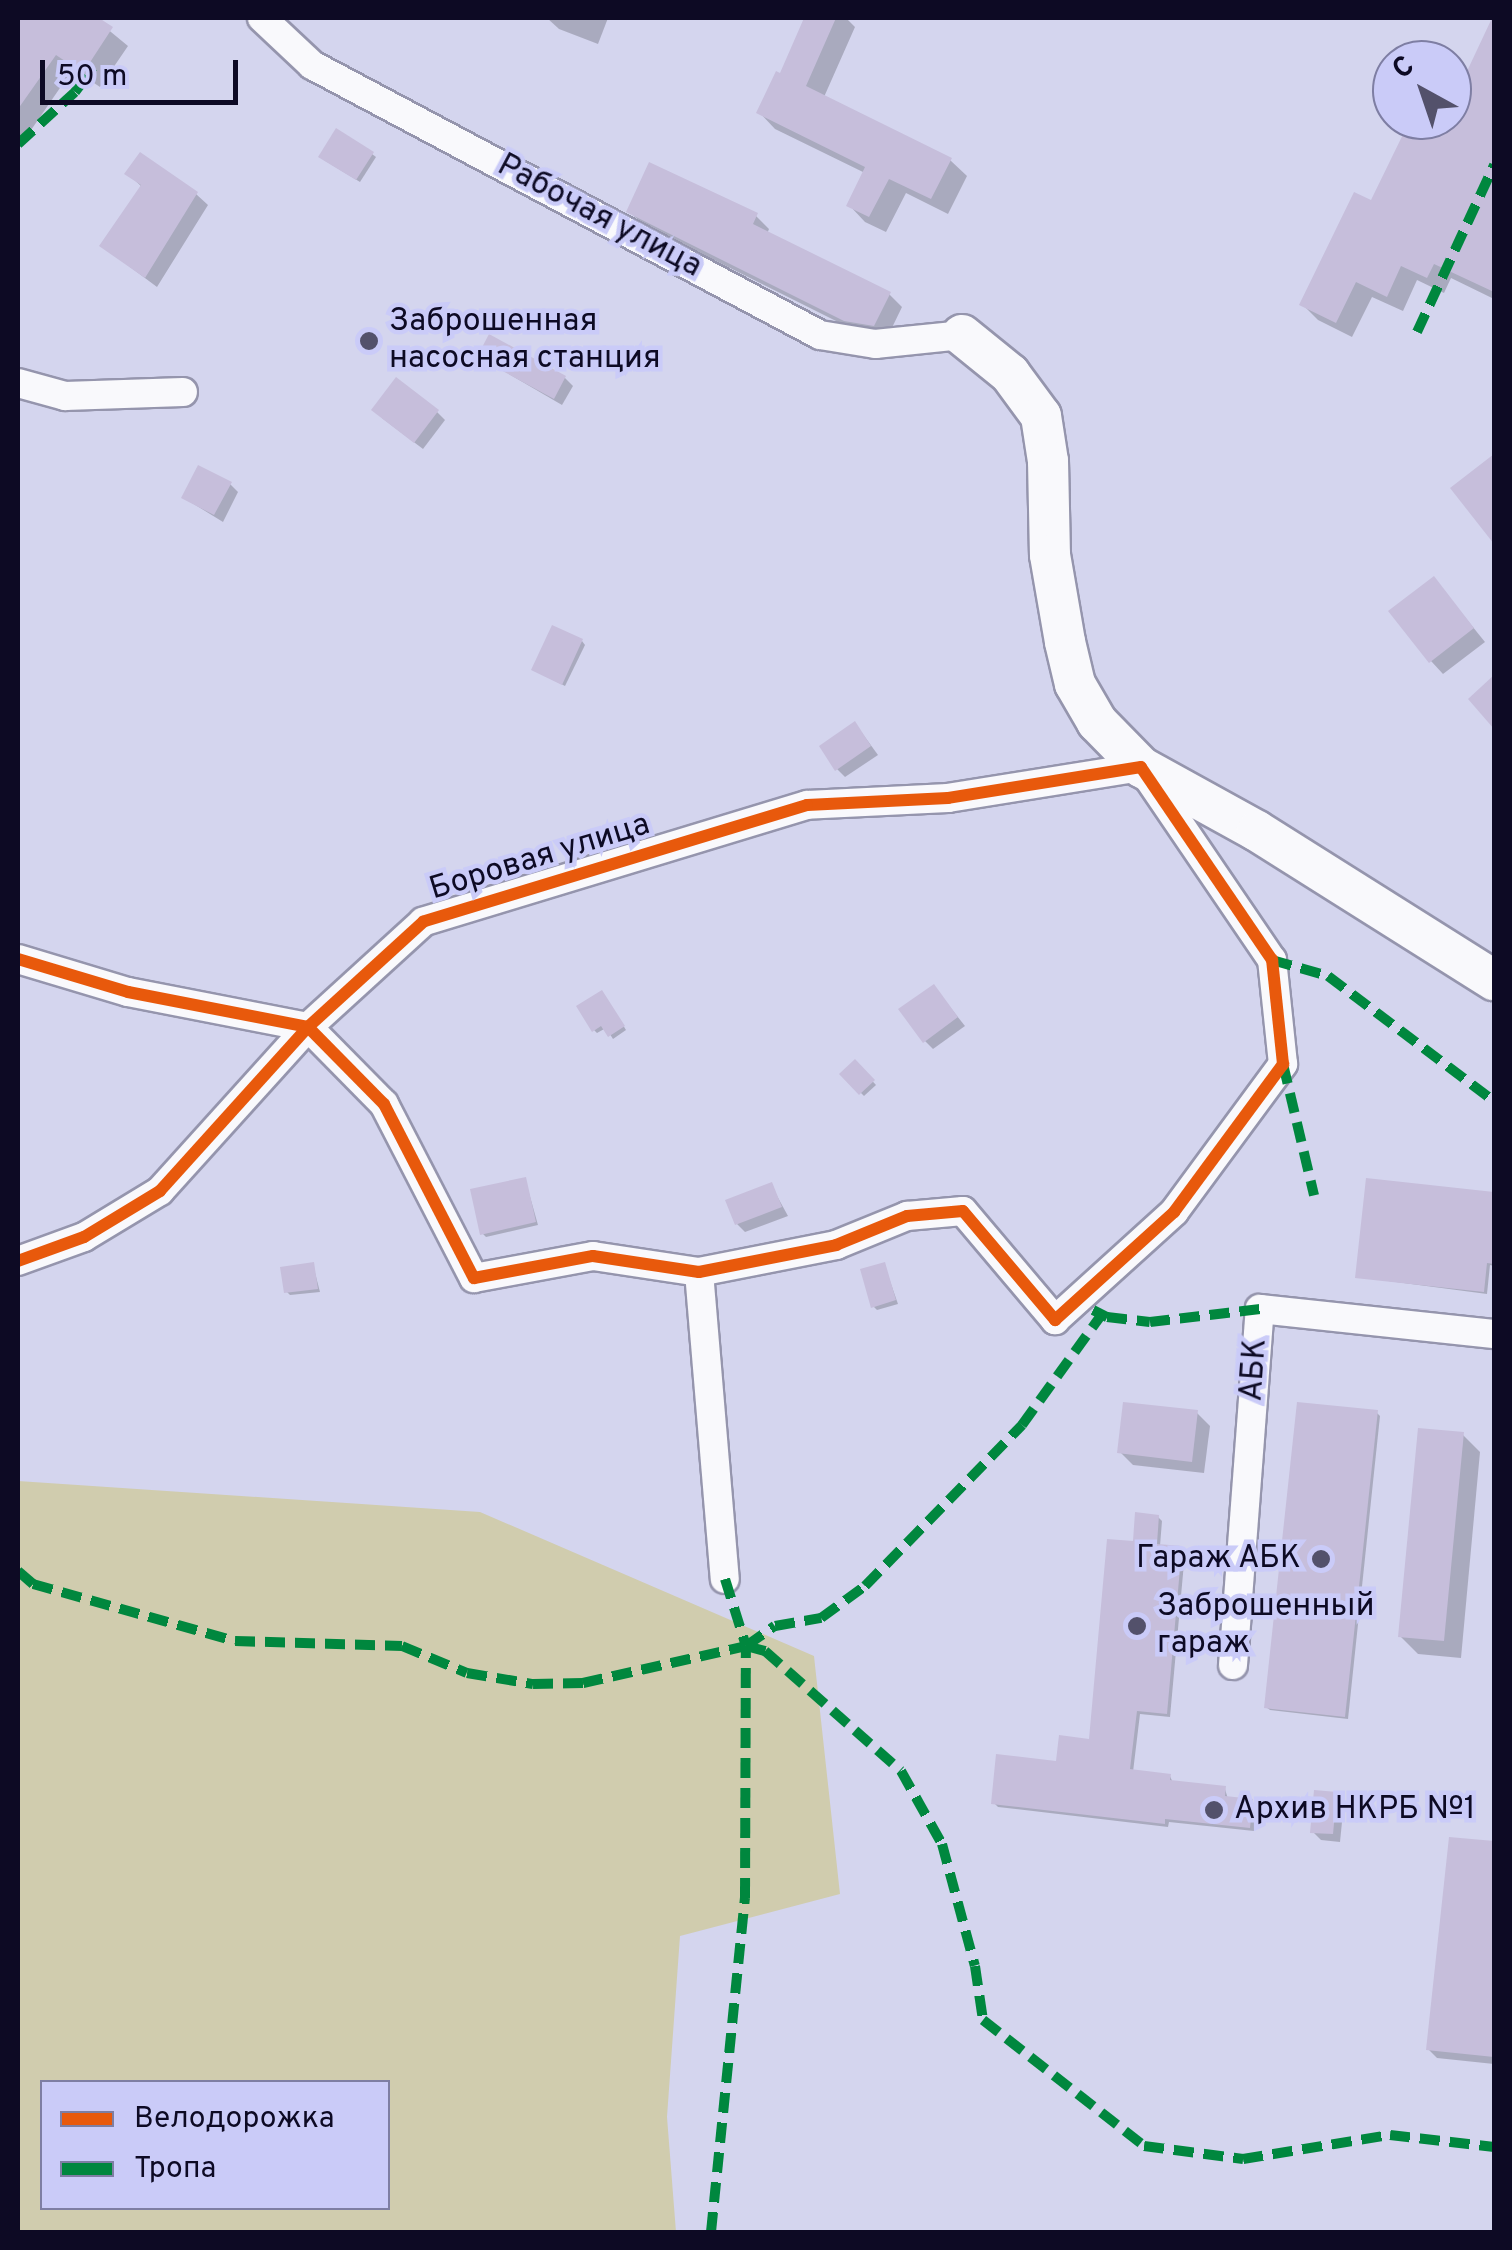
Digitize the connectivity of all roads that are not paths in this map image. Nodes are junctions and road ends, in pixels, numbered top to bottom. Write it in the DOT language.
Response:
graph roads {
  1 [pos="262,18"];
  2 [pos="962,335"];
  3 [pos="18,382"];
  4 [pos="183,392"];
  5 [pos="1141,767"];
  6 [pos="18,959"];
  7 [pos="1494,980"];
  8 [pos="308,1026"];
  9 [pos="18,1261"];
  10 [pos="699,1272"];
  11 [pos="1494,1334"];
  12 [pos="725,1579"];
  13 [pos="1233,1665"];
  1 -- 2 [label="street, Рабочая улица"];
  2 -- 5 [label="street"];
  3 -- 4 [label="street"];
  5 -- 7 [label="street"];
  5 -- 8 [label="street, Боровая улица"];
  5 -- 10 [label="street"];
  6 -- 8 [label="street"];
  8 -- 9 [label="street, Боровая улица"];
  8 -- 10 [label="street"];
  10 -- 12 [label="street"];
  11 -- 13 [label="street, АБК"];
}
